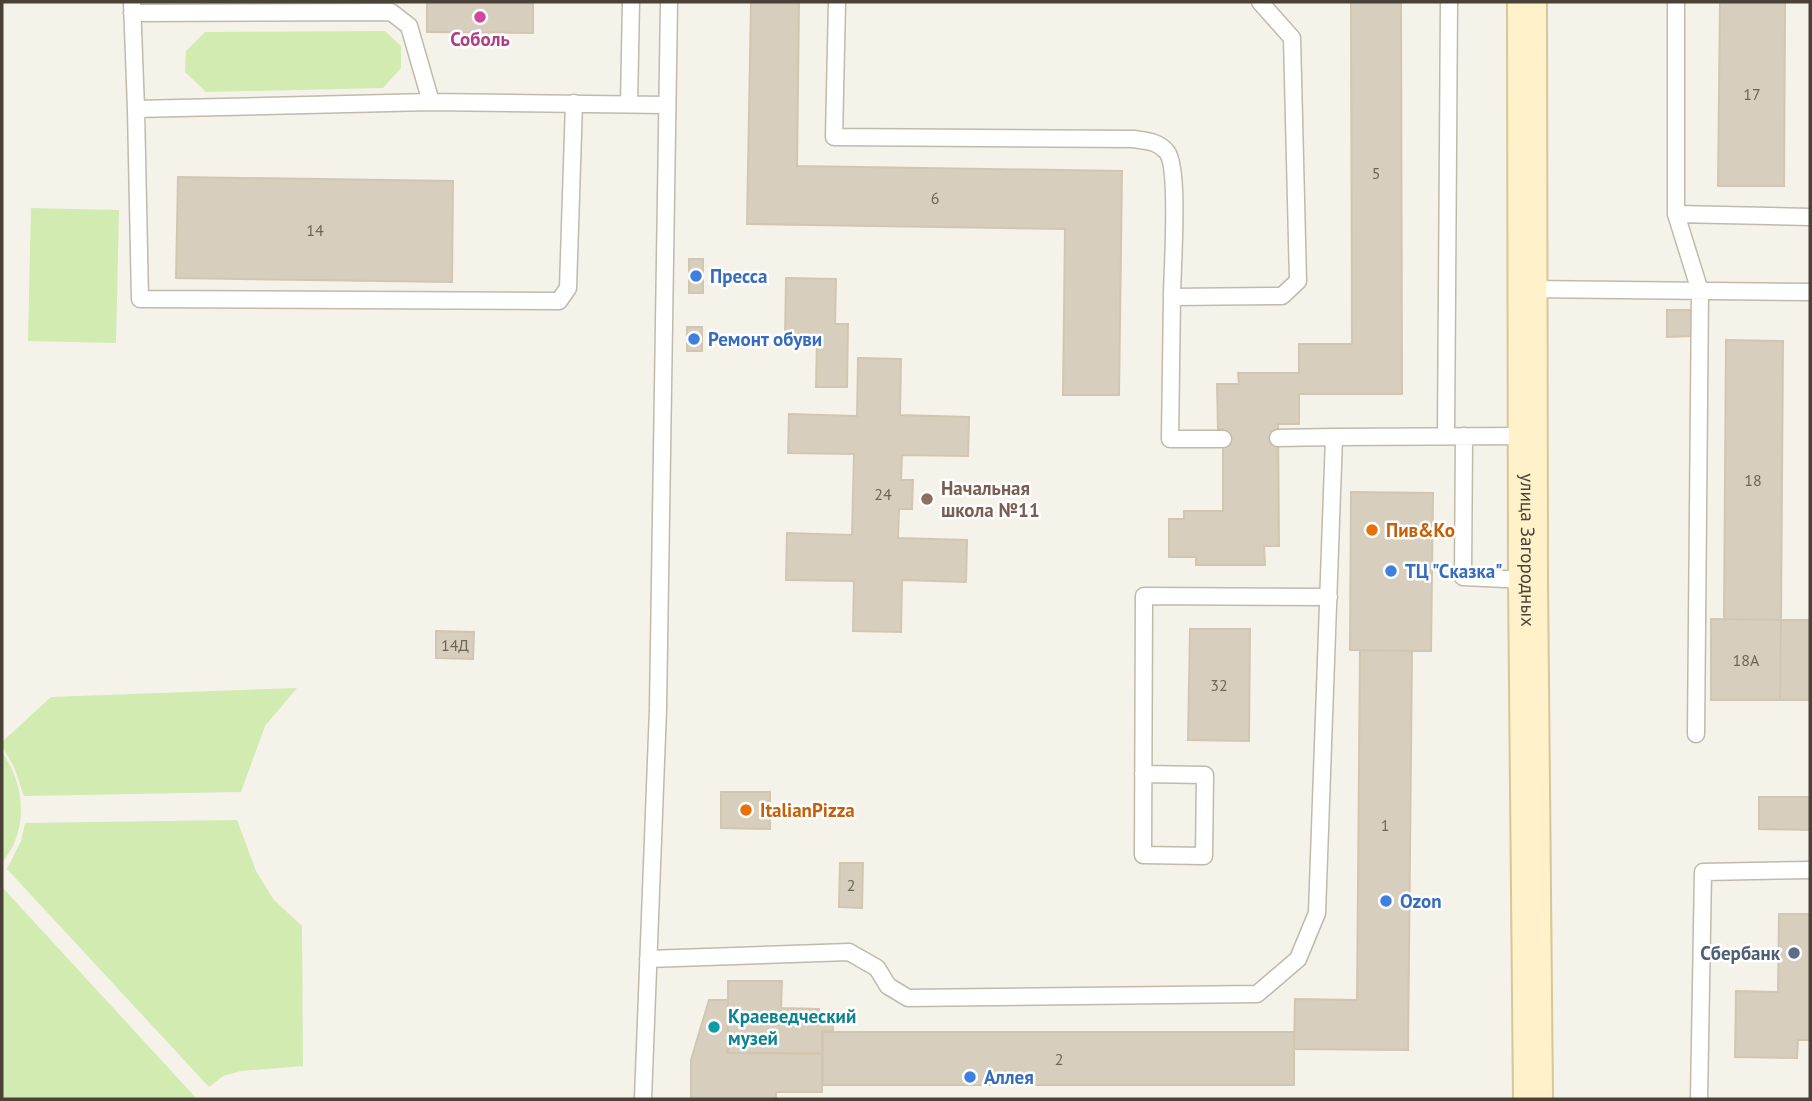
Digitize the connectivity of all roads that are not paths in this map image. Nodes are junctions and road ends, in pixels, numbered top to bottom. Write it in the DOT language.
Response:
graph roads {
  1 [pos="631,2"];
  2 [pos="669,2"];
  3 [pos="837,2"];
  4 [pos="1260,2"];
  5 [pos="1449,2"];
  6 [pos="1527,2"];
  7 [pos="1676,2"];
  8 [pos="132,7"];
  9 [pos="431,102"];
  10 [pos="574,103"];
  11 [pos="629,104"];
  12 [pos="667,105"];
  13 [pos="136,109"];
  14 [pos="1676,214"];
  15 [pos="1810,217"];
  16 [pos="1529,289"];
  17 [pos="1700,291"];
  18 [pos="1810,292"];
  19 [pos="1172,297"];
  20 [pos="1446,436"];
  21 [pos="1464,436"];
  22 [pos="1528,436"];
  23 [pos="1279,438"];
  24 [pos="1334,438"];
  25 [pos="1223,439"];
  26 [pos="1528,580"];
  27 [pos="1329,597"];
  28 [pos="1696,734"];
  29 [pos="1143,774"];
  30 [pos="1810,870"];
  31 [pos="648,959"];
  32 [pos="643,1099"];
  33 [pos="1533,1099"];
  34 [pos="1699,1099"];
  1 -- 11 [label="lane"];
  2 -- 12 [label="lane"];
  3 -- 19 [label="lane"];
  4 -- 19 [label="lane"];
  5 -- 20 [label="lane"];
  6 -- 16 [label="main road, улица Загородных"];
  7 -- 14 [label="lane"];
  8 -- 9 [label="lane"];
  8 -- 13 [label="lane"];
  9 -- 10 [label="lane"];
  9 -- 13 [label="lane"];
  10 -- 11 [label="lane"];
  10 -- 13 [label="lane"];
  11 -- 12 [label="lane"];
  12 -- 31 [label="lane"];
  14 -- 15 [label="lane"];
  14 -- 17 [label="lane"];
  16 -- 17 [label="lane"];
  16 -- 22 [label="main road, улица Загородных"];
  17 -- 18 [label="lane"];
  17 -- 28 [label="lane"];
  19 -- 25 [label="lane"];
  20 -- 21 [label="lane"];
  20 -- 24 [label="lane"];
  21 -- 22 [label="lane"];
  21 -- 26 [label="lane"];
  22 -- 26 [label="main road, улица Загородных"];
  23 -- 24 [label="lane"];
  24 -- 27 [label="lane"];
  26 -- 33 [label="main road, улица Загородных"];
  27 -- 29 [label="lane"];
  27 -- 31 [label="lane"];
  29 -- 29 [label="lane"];
  30 -- 34 [label="lane"];
  31 -- 32 [label="lane"];
}
